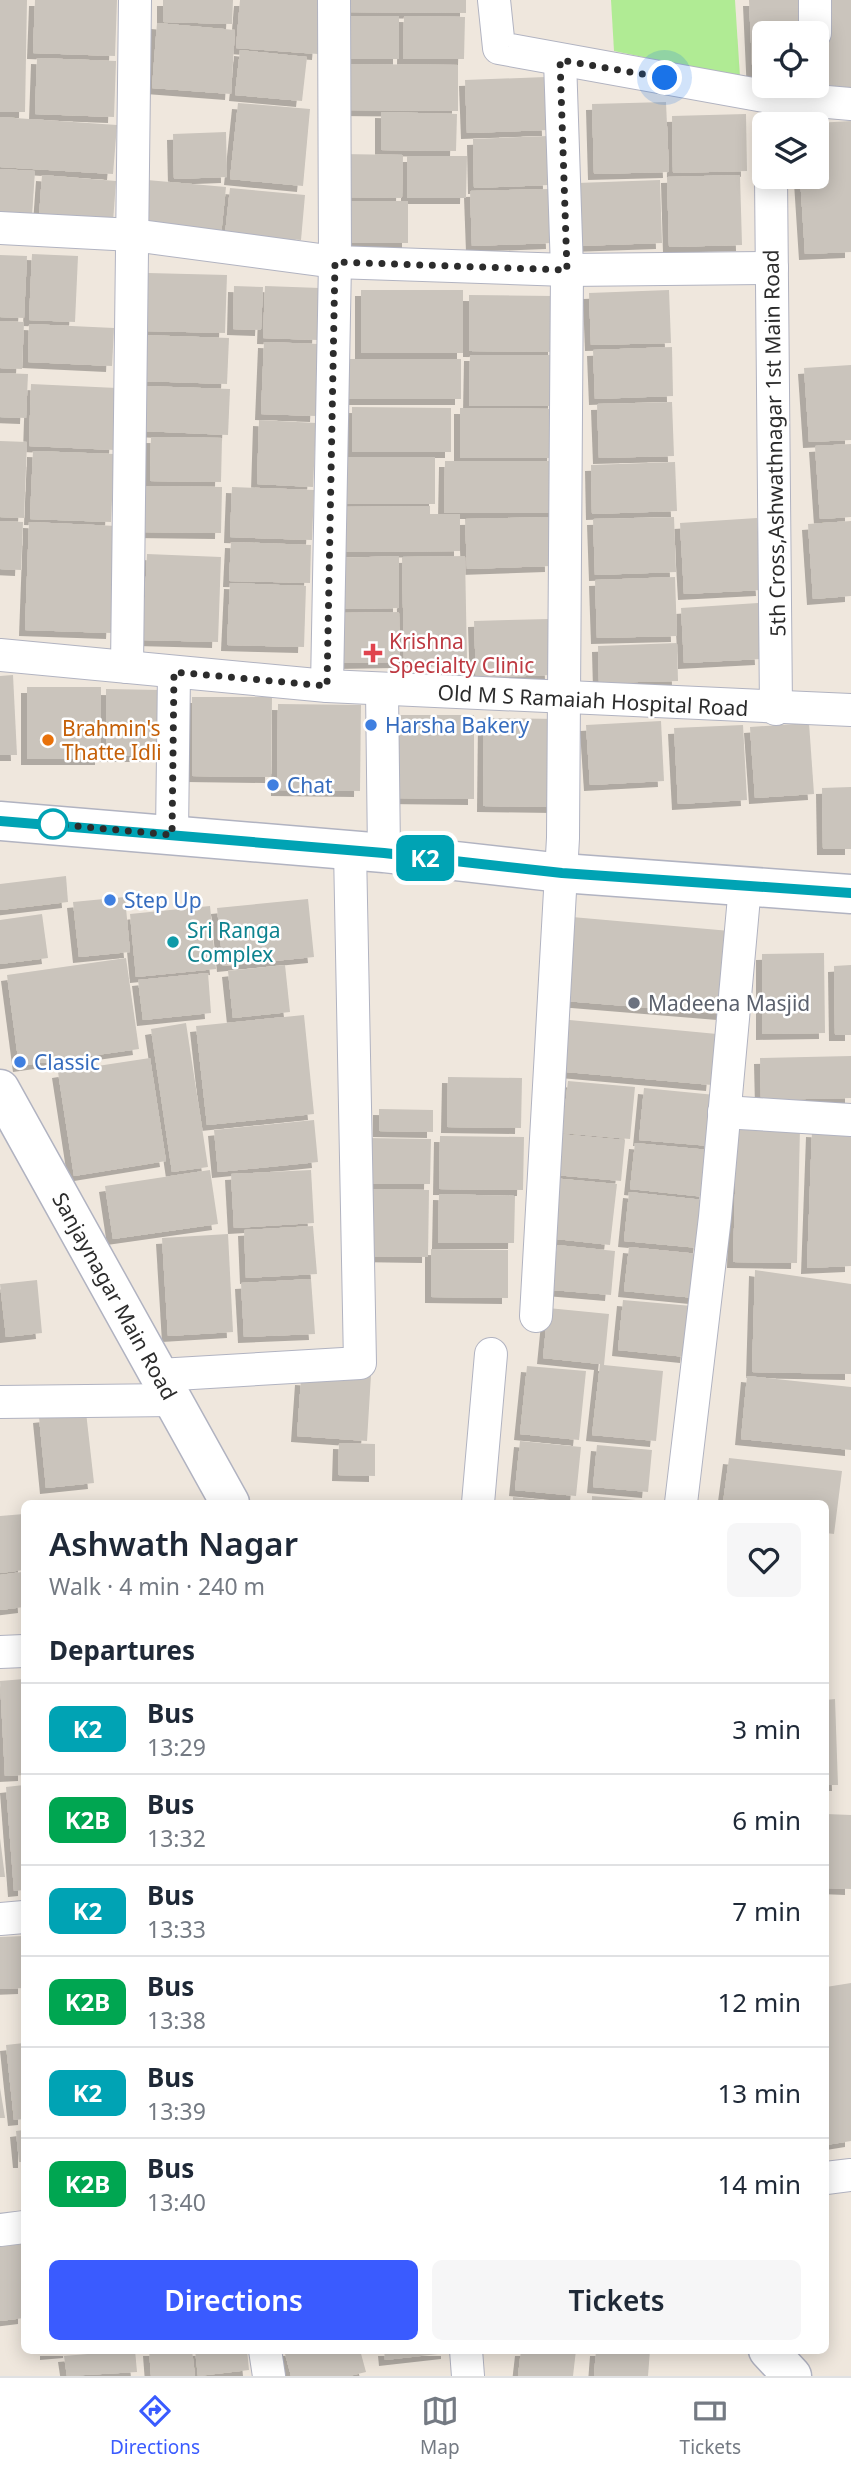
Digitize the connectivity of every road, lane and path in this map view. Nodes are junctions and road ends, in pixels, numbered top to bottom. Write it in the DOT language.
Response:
graph roads {
  1 [pos="135,0"];
  2 [pos="334,0"];
  3 [pos="494,0"];
  4 [pos="815,0"];
  5 [pos="815,21"];
  6 [pos="560,60"];
  7 [pos="804,98"];
  8 [pos="829,98"];
  9 [pos="851,104"];
  10 [pos="770,111"];
  11 [pos="771,189"];
  12 [pos="0,228"];
  13 [pos="133,235"];
  14 [pos="335,262"];
  15 [pos="772,268"];
  16 [pos="567,270"];
  17 [pos="0,655"];
  18 [pos="127,667"];
  19 [pos="174,672"];
  20 [pos="327,686"];
  21 [pos="382,690"];
  22 [pos="565,698"];
  23 [pos="776,709"];
  24 [pos="851,710"];
  25 [pos="0,821"];
  26 [pos="172,835"];
  27 [pos="367,852"];
  28 [pos="562,873"];
  29 [pos="745,886"];
  30 [pos="851,894"];
  31 [pos="1,1092"];
  32 [pos="724,1112"];
  33 [pos="851,1120"];
  34 [pos="536,1315"];
  35 [pos="491,1354"];
  36 [pos="166,1387"];
  37 [pos="0,1402"];
  38 [pos="228,1500"];
  39 [pos="478,1500"];
  40 [pos="681,1500"];
  41 [pos="21,1651"];
  42 [pos="0,1652"];
  43 [pos="21,1917"];
  44 [pos="0,1919"];
  45 [pos="851,2175"];
  46 [pos="829,2178"];
  47 [pos="21,2227"];
  48 [pos="0,2230"];
  49 [pos="266,2354"];
  50 [pos="466,2354"];
  51 [pos="772,2354"];
  52 [pos="269,2376"];
  53 [pos="468,2376"];
  54 [pos="792,2376"];
  1 -- 13 [label="street"];
  2 -- 14 [label="street"];
  3 -- 6 [label="street"];
  4 -- 5 [label="street"];
  6 -- 10 [label="street"];
  6 -- 16 [label="street"];
  7 -- 10 [label="street"];
  8 -- 9 [label="street"];
  11 -- 15 [label="street, 5th Cross,Ashwathnagar 1st Main Road"];
  12 -- 13 [label="street"];
  13 -- 14 [label="street"];
  13 -- 18 [label="street"];
  14 -- 16 [label="street"];
  14 -- 20 [label="street"];
  15 -- 16 [label="street"];
  15 -- 23 [label="street, 5th Cross,Ashwathnagar 1st Main Road"];
  16 -- 22 [label="street"];
  17 -- 18 [label="street, Old M S Ramaiah Hospital Road"];
  18 -- 19 [label="street, Old M S Ramaiah Hospital Road"];
  19 -- 20 [label="street, Old M S Ramaiah Hospital Road"];
  19 -- 26 [label="street"];
  20 -- 21 [label="street, Old M S Ramaiah Hospital Road"];
  21 -- 22 [label="street, Old M S Ramaiah Hospital Road"];
  21 -- 27 [label="street"];
  22 -- 23 [label="street, Old M S Ramaiah Hospital Road"];
  22 -- 28 [label="street"];
  23 -- 24 [label="street, Old M S Ramaiah Hospital Road"];
  25 -- 26 [label="street"];
  26 -- 27 [label="street"];
  27 -- 28 [label="street"];
  27 -- 36 [label="street"];
  28 -- 29 [label="street"];
  28 -- 34 [label="street"];
  29 -- 30 [label="street"];
  29 -- 32 [label="street"];
  31 -- 36 [label="street, Sanjaynagar Main Road"];
  32 -- 33 [label="street"];
  32 -- 40 [label="street"];
  35 -- 39 [label="street"];
  36 -- 37 [label="street"];
  36 -- 38 [label="street, Sanjaynagar Main Road"];
  41 -- 42 [label="street"];
  43 -- 44 [label="street"];
  45 -- 46 [label="street"];
  47 -- 48 [label="street"];
  49 -- 52 [label="street"];
  50 -- 53 [label="street"];
  51 -- 54 [label="street"];
}
